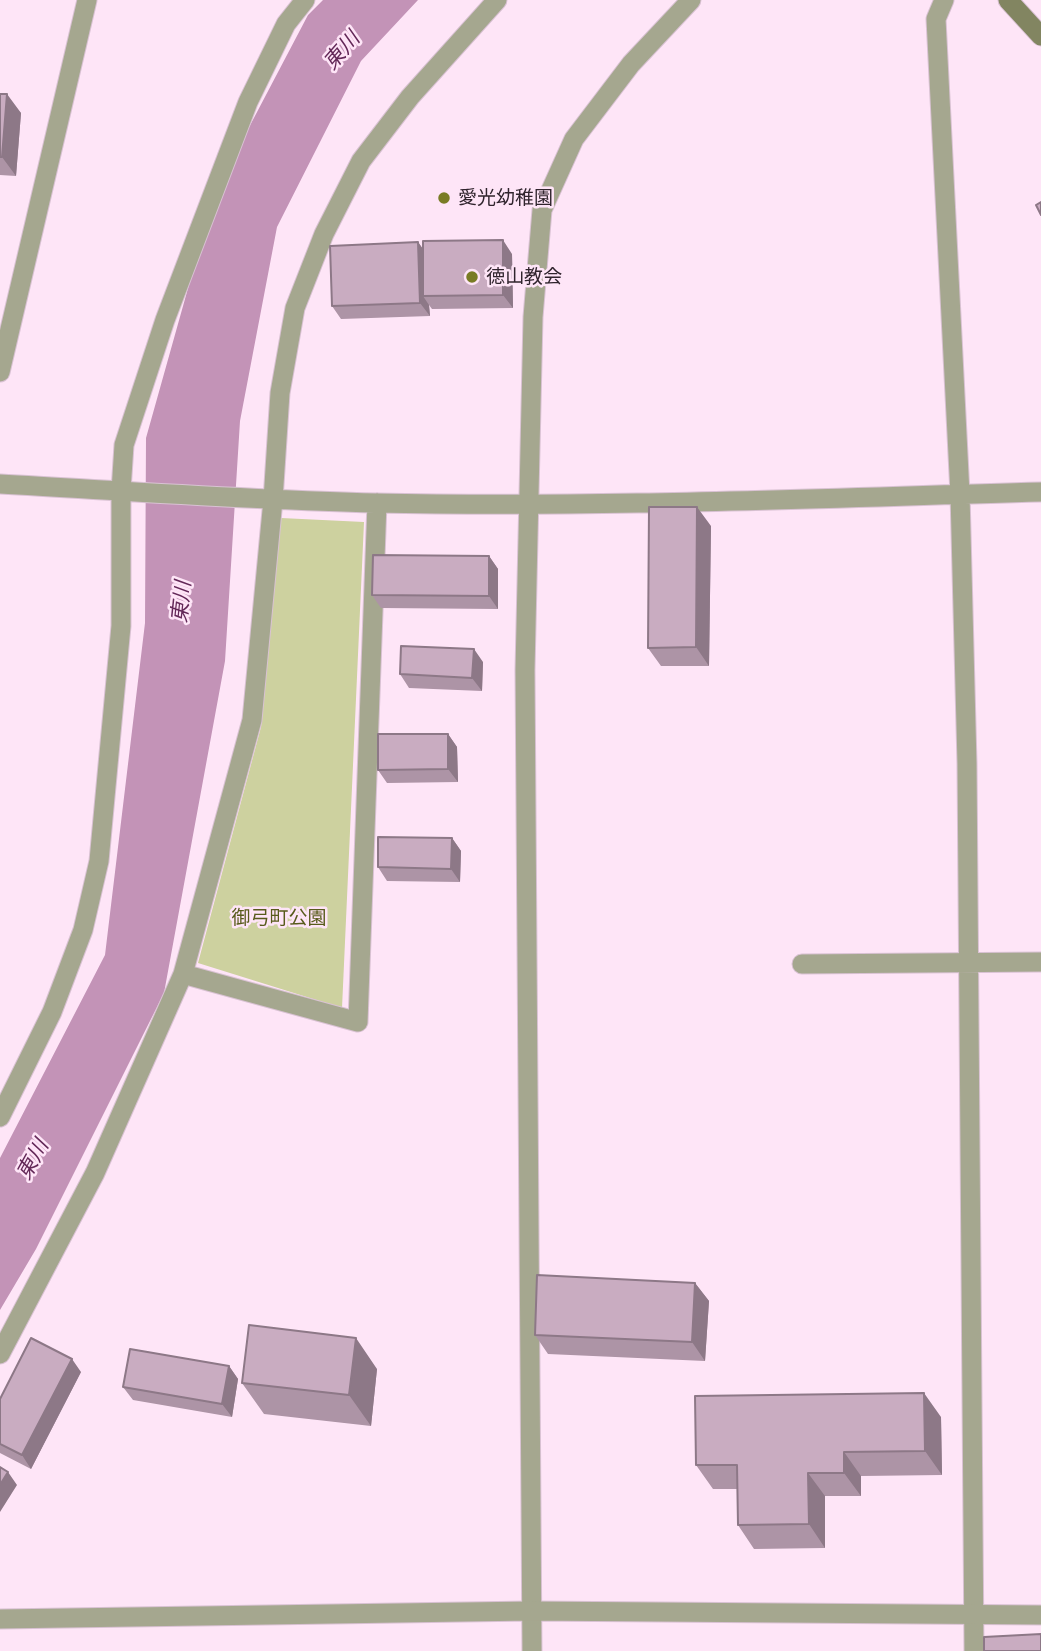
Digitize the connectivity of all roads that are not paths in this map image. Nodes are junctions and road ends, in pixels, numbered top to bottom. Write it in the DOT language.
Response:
graph roads {
  1 [pos="87,0"];
  2 [pos="305,0"];
  3 [pos="497,0"];
  4 [pos="691,0"];
  5 [pos="944,0"];
  6 [pos="1008,0"];
  7 [pos="1041,36"];
  8 [pos="0,372"];
  9 [pos="0,484"];
  10 [pos="121,491"];
  11 [pos="1041,492"];
  12 [pos="960,494"];
  13 [pos="273,500"];
  14 [pos="377,503"];
  15 [pos="530,503"];
  16 [pos="968,962"];
  17 [pos="1041,962"];
  18 [pos="802,964"];
  19 [pos="183,974"];
  20 [pos="0,1117"];
  21 [pos="0,1354"];
  22 [pos="531,1611"];
  23 [pos="974,1614"];
  24 [pos="1041,1615"];
  25 [pos="0,1619"];
  26 [pos="532,1651"];
  27 [pos="974,1651"];
  1 -- 8 [label="street"];
  2 -- 10 [label="street"];
  3 -- 13 [label="street"];
  4 -- 15 [label="street"];
  5 -- 12 [label="street"];
  6 -- 7 [label="main road"];
  9 -- 10 [label="street"];
  10 -- 13 [label="street"];
  10 -- 20 [label="street"];
  11 -- 12 [label="street"];
  12 -- 15 [label="street"];
  12 -- 16 [label="street"];
  13 -- 14 [label="street"];
  13 -- 19 [label="street"];
  14 -- 15 [label="street"];
  14 -- 19 [label="street"];
  15 -- 22 [label="street"];
  16 -- 17 [label="street"];
  16 -- 18 [label="street"];
  16 -- 23 [label="street"];
  19 -- 21 [label="street"];
  22 -- 23 [label="street"];
  22 -- 25 [label="street"];
  22 -- 26 [label="street"];
  23 -- 24 [label="street"];
  23 -- 27 [label="street"];
}
